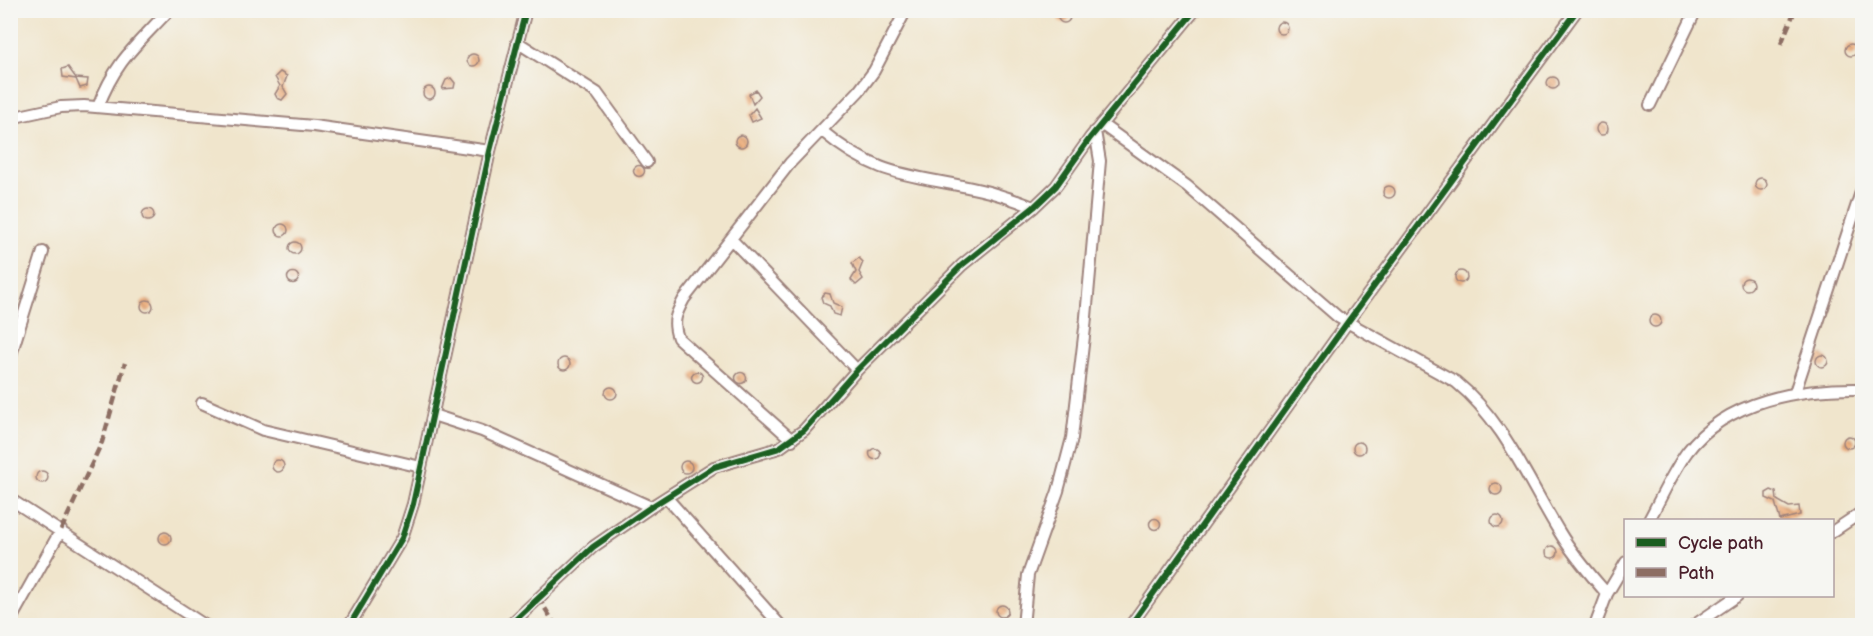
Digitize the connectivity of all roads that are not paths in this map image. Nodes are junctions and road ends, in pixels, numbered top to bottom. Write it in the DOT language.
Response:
graph roads {
  1 [pos="169,10"];
  2 [pos="526,10"];
  3 [pos="906,10"];
  4 [pos="1195,10"];
  5 [pos="1576,10"];
  6 [pos="1696,10"];
  7 [pos="517,42"];
  8 [pos="1650,105"];
  9 [pos="98,107"];
  10 [pos="10,118"];
  11 [pos="1098,128"];
  12 [pos="822,131"];
  13 [pos="490,151"];
  14 [pos="647,162"];
  15 [pos="1863,189"];
  16 [pos="1034,207"];
  17 [pos="731,239"];
  18 [pos="43,252"];
  19 [pos="1347,323"];
  20 [pos="10,358"];
  21 [pos="857,370"];
  22 [pos="1863,389"];
  23 [pos="1795,392"];
  24 [pos="202,403"];
  25 [pos="433,415"];
  26 [pos="792,440"];
  27 [pos="421,467"];
  28 [pos="667,498"];
  29 [pos="10,499"];
  30 [pos="651,507"];
  31 [pos="1863,512"];
  32 [pos="1650,519"];
  33 [pos="61,530"];
  34 [pos="1834,531"];
  35 [pos="1624,565"];
  36 [pos="1607,594"];
  37 [pos="1736,597"];
  38 [pos="10,621"];
  39 [pos="206,626"];
  40 [pos="349,626"];
  41 [pos="509,626"];
  42 [pos="781,626"];
  43 [pos="1023,626"];
  44 [pos="1130,626"];
  45 [pos="1595,626"];
  46 [pos="1693,626"];
  1 -- 9 [label="street"];
  2 -- 7 [label="street"];
  3 -- 12 [label="street"];
  4 -- 11 [label="street"];
  5 -- 19 [label="street"];
  6 -- 8 [label="street"];
  7 -- 13 [label="street"];
  7 -- 14 [label="street"];
  9 -- 10 [label="street"];
  9 -- 13 [label="street"];
  11 -- 16 [label="street"];
  11 -- 19 [label="street"];
  11 -- 43 [label="street"];
  12 -- 16 [label="street"];
  12 -- 17 [label="street"];
  13 -- 25 [label="street"];
  15 -- 23 [label="street"];
  16 -- 21 [label="street"];
  17 -- 21 [label="street"];
  17 -- 26 [label="street"];
  18 -- 20 [label="street"];
  19 -- 36 [label="street"];
  19 -- 44 [label="street"];
  21 -- 26 [label="street"];
  22 -- 23 [label="street"];
  23 -- 32 [label="street"];
  24 -- 27 [label="street"];
  25 -- 27 [label="street"];
  25 -- 30 [label="street"];
  26 -- 28 [label="street"];
  27 -- 40 [label="street"];
  28 -- 30 [label="street"];
  28 -- 42 [label="street"];
  29 -- 33 [label="street"];
  30 -- 41 [label="street"];
  31 -- 34 [label="street"];
  33 -- 38 [label="street"];
  33 -- 39 [label="street"];
  35 -- 36 [label="street"];
  36 -- 45 [label="street"];
  37 -- 46 [label="street"];
}
